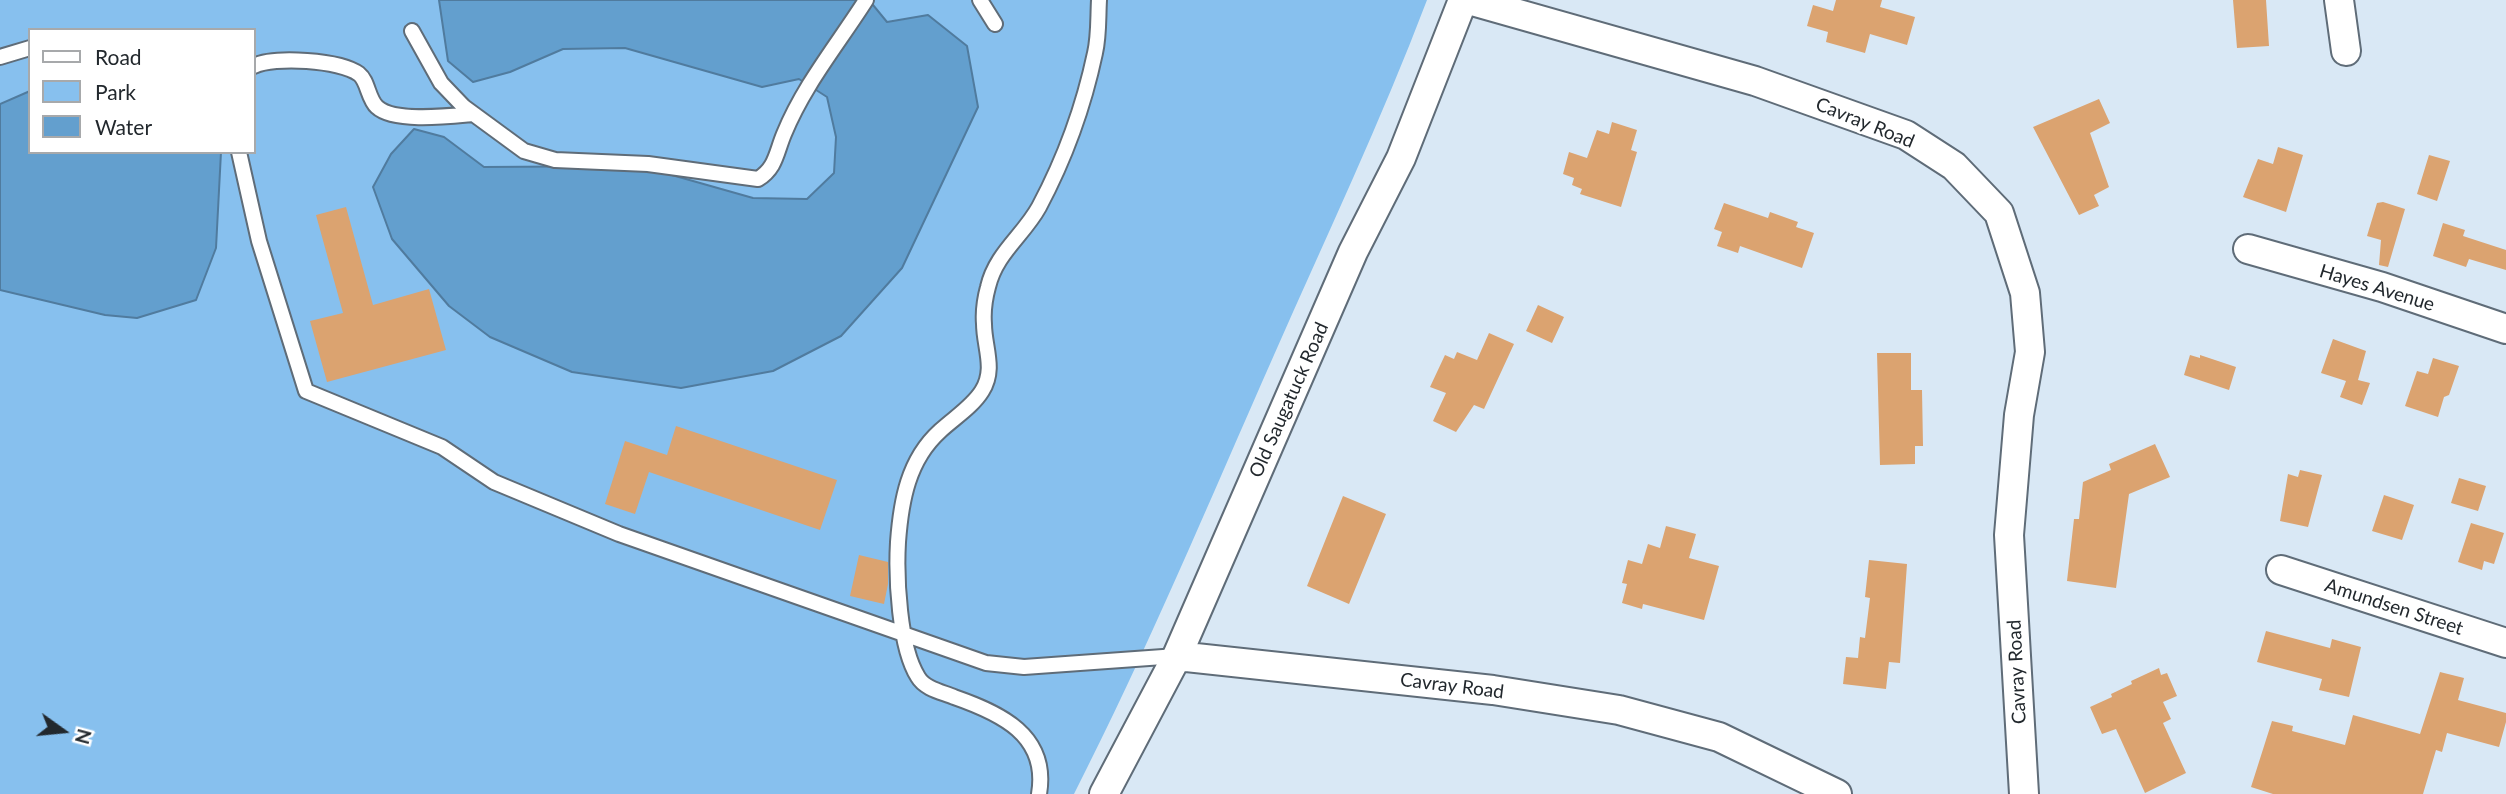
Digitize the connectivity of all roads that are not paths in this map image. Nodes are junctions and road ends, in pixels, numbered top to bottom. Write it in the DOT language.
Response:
graph roads {
  1 [pos="866,0"];
  2 [pos="980,0"];
  3 [pos="1099,0"];
  4 [pos="1466,0"];
  5 [pos="2339,0"];
  6 [pos="995,24"];
  7 [pos="412,32"];
  8 [pos="28,49"];
  9 [pos="2346,51"];
  10 [pos="0,57"];
  11 [pos="256,66"];
  12 [pos="473,114"];
  13 [pos="239,154"];
  14 [pos="2248,249"];
  15 [pos="2506,329"];
  16 [pos="2281,570"];
  17 [pos="906,637"];
  18 [pos="2506,643"];
  19 [pos="1177,656"];
  20 [pos="1039,794"];
  21 [pos="1104,794"];
  22 [pos="1837,794"];
  23 [pos="2024,794"];
  1 -- 12 [label="lane"];
  2 -- 6 [label="lane"];
  3 -- 17 [label="lane"];
  4 -- 19 [label="street, Old Saugatuck Road"];
  4 -- 23 [label="street, Cavray Road"];
  5 -- 9 [label="street"];
  7 -- 12 [label="lane"];
  8 -- 10 [label="lane"];
  11 -- 12 [label="lane"];
  13 -- 17 [label="lane"];
  14 -- 15 [label="street, Hayes Avenue"];
  16 -- 18 [label="street, Amundsen Street"];
  17 -- 19 [label="lane"];
  17 -- 20 [label="lane"];
  19 -- 21 [label="street, Old Saugatuck Road"];
  19 -- 22 [label="street, Cavray Road"];
}
